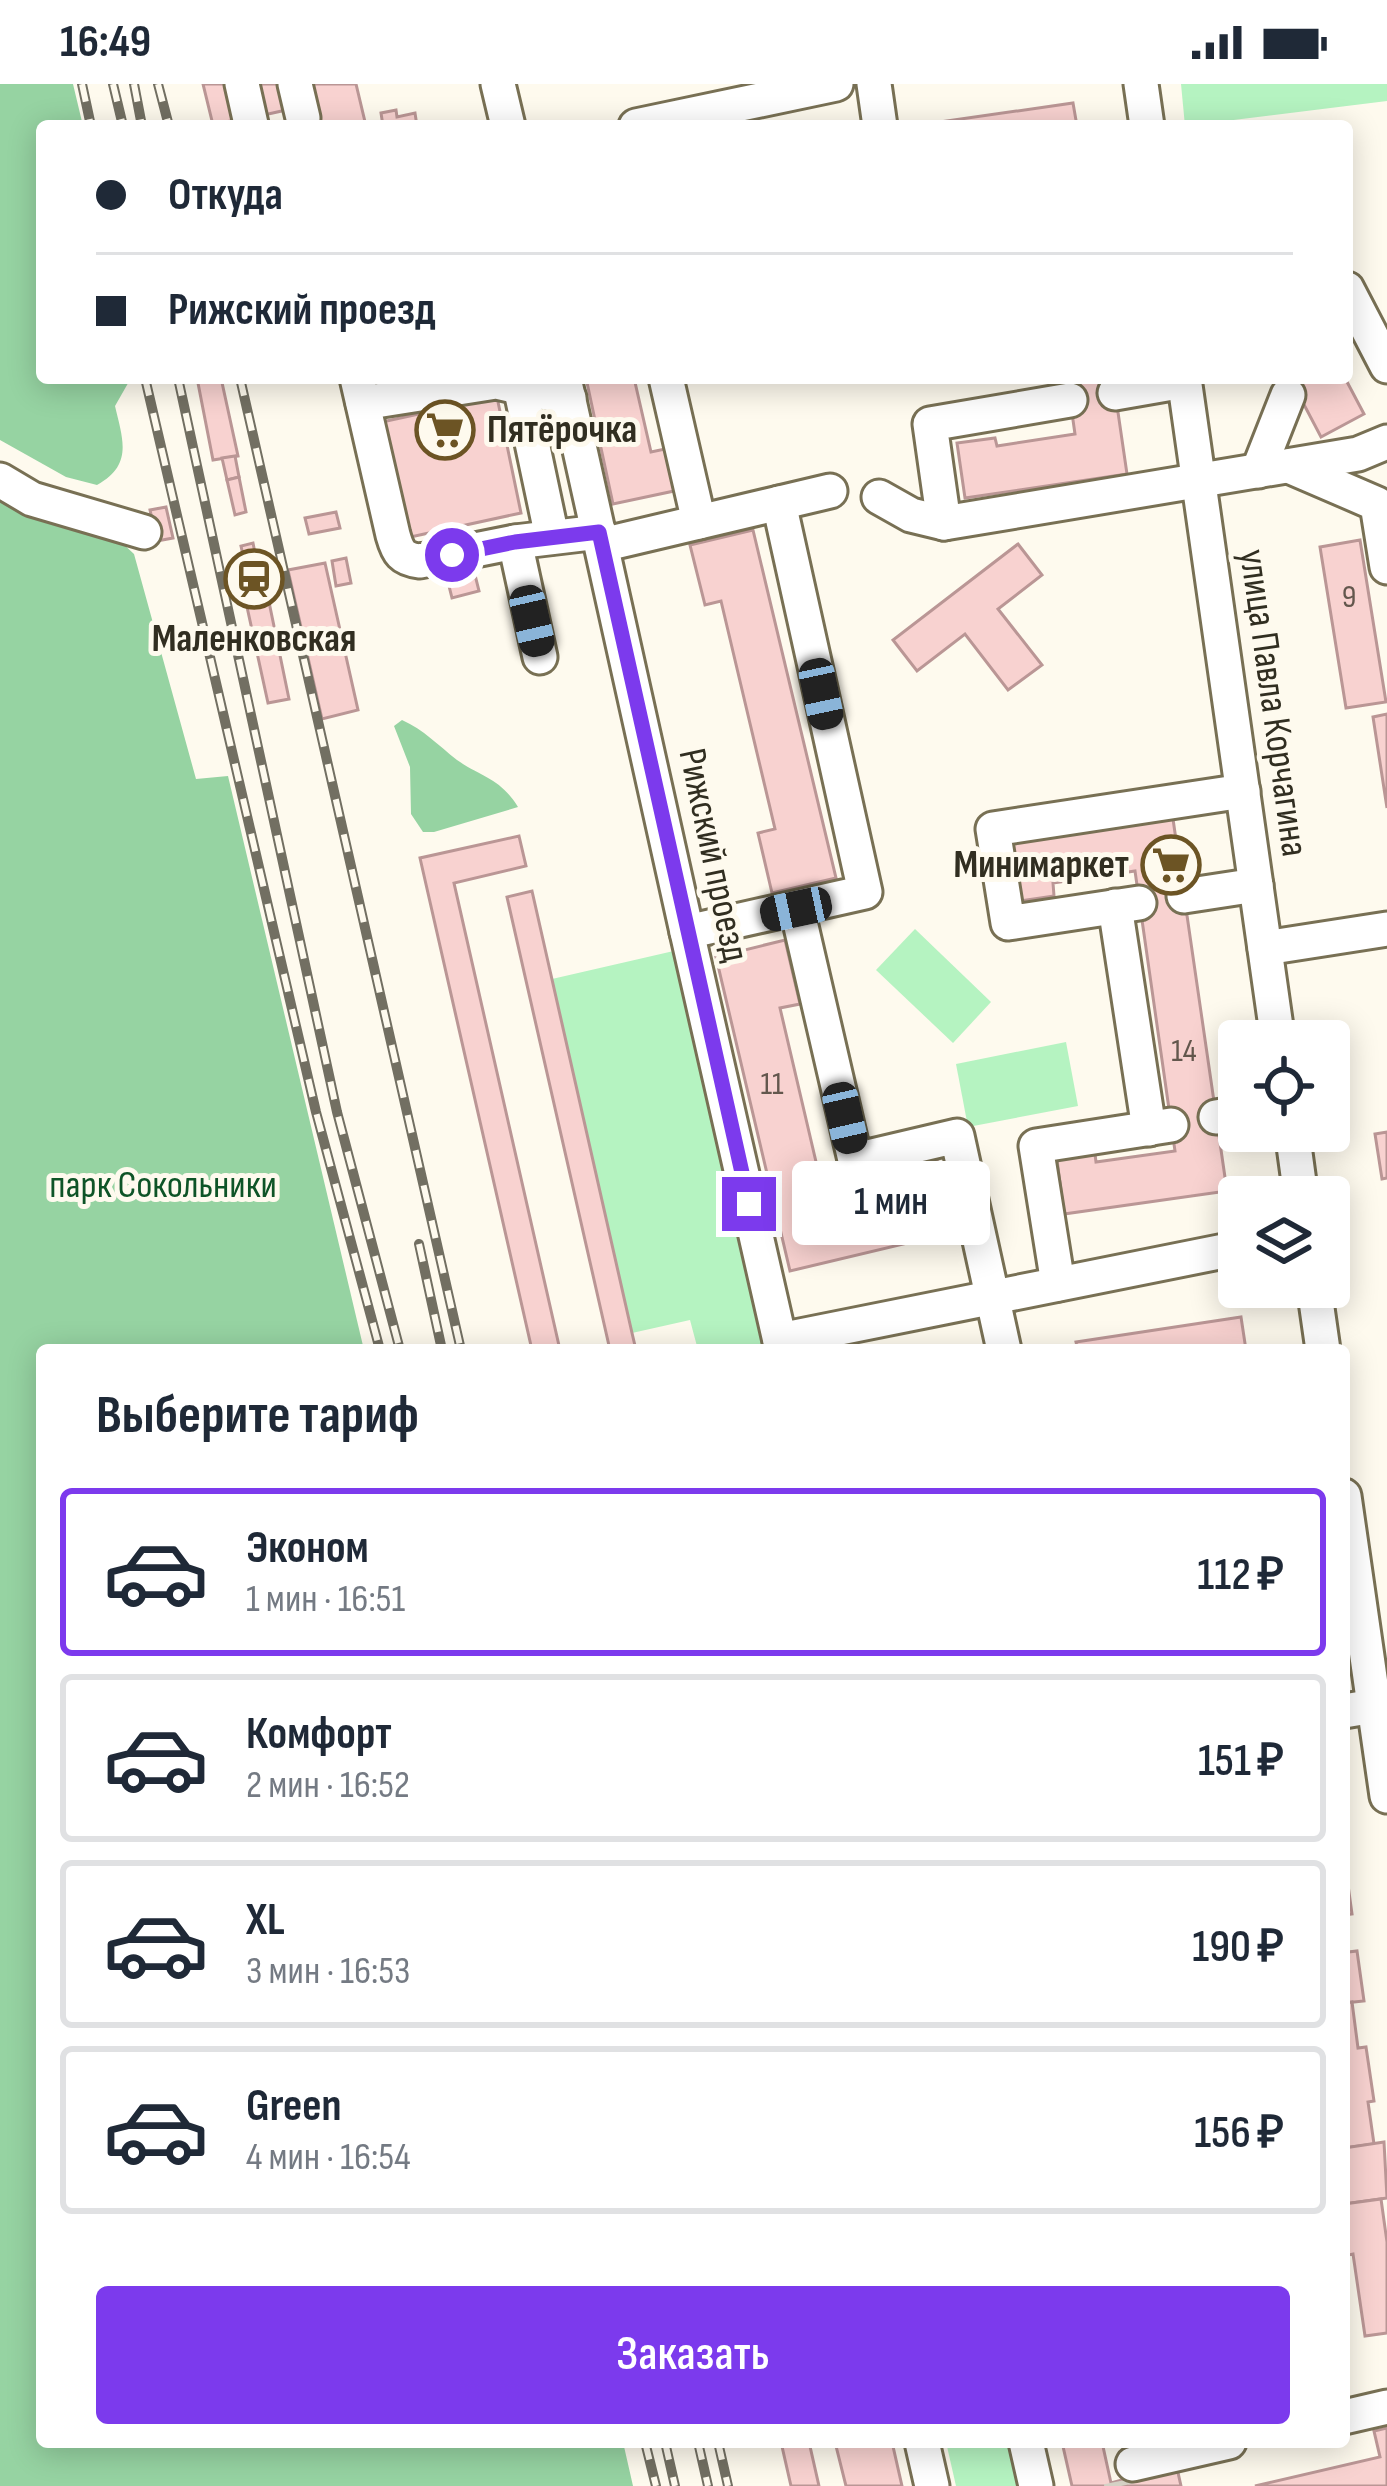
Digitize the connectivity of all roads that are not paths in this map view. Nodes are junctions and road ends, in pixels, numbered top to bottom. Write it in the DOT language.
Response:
graph roads {
  1 [pos="242,84"];
  2 [pos="295,84"];
  3 [pos="498,84"];
  4 [pos="836,84"];
  5 [pos="874,84"];
  6 [pos="1142,84"];
  7 [pos="741,104"];
  8 [pos="303,118"];
  9 [pos="250,120"];
  10 [pos="507,120"];
  11 [pos="665,120"];
  12 [pos="879,120"];
  13 [pos="1147,120"];
  14 [pos="1353,301"];
  15 [pos="1387,366"];
  16 [pos="462,384"];
  17 [pos="508,384"];
  18 [pos="667,384"];
  19 [pos="1163,384"];
  20 [pos="1185,384"];
  21 [pos="520,386"];
  22 [pos="567,388"];
  23 [pos="360,390"];
  24 [pos="1115,393"];
  25 [pos="1050,395"];
  26 [pos="1288,395"];
  27 [pos="1387,442"];
  28 [pos="1274,468"];
  29 [pos="0,480"];
  30 [pos="1198,481"];
  31 [pos="830,491"];
  32 [pos="879,496"];
  33 [pos="1382,502"];
  34 [pos="779,503"];
  35 [pos="699,522"];
  36 [pos="944,523"];
  37 [pos="144,532"];
  38 [pos="552,537"];
  39 [pos="600,538"];
  40 [pos="515,542"];
  41 [pos="1387,567"];
  42 [pos="540,657"];
  43 [pos="1243,791"];
  44 [pos="1256,884"];
  45 [pos="1184,896"];
  46 [pos="796,909"];
  47 [pos="1387,929"];
  48 [pos="686,932"];
  49 [pos="1265,948"];
  50 [pos="1275,1020"];
  51 [pos="1218,1251"];
  52 [pos="1058,1284"];
  53 [pos="993,1297"];
  54 [pos="1317,1308"];
  55 [pos="781,1344"];
  56 [pos="785,1344"];
  57 [pos="1003,1344"];
  58 [pos="1322,1344"];
  59 [pos="1350,1578"];
  60 [pos="1359,1708"];
  61 [pos="1387,1796"];
  62 [pos="1387,2408"];
  63 [pos="1350,2416"];
  64 [pos="923,2448"];
  65 [pos="1028,2448"];
  66 [pos="1198,2448"];
  67 [pos="1127,2462"];
  68 [pos="932,2486"];
  69 [pos="1036,2486"];
  1 -- 9 [label="street"];
  2 -- 8 [label="street"];
  3 -- 10 [label="street"];
  4 -- 7 [label="street"];
  5 -- 12 [label="street"];
  6 -- 13 [label="street"];
  7 -- 11 [label="street"];
  14 -- 15 [label="street"];
  16 -- 23 [label="street"];
  17 -- 21 [label="street"];
  18 -- 35 [label="street"];
  19 -- 24 [label="street"];
  20 -- 30 [label="street, улица Павла Корчагина"];
  21 -- 22 [label="street"];
  21 -- 38 [label="street"];
  22 -- 39 [label="street, Рижский проезд"];
  23 -- 40 [label="street"];
  25 -- 36 [label="street"];
  26 -- 28 [label="street"];
  27 -- 28 [label="street"];
  28 -- 30 [label="street"];
  28 -- 33 [label="street"];
  29 -- 37 [label="street"];
  30 -- 36 [label="street"];
  30 -- 43 [label="street, улица Павла Корчагина"];
  31 -- 34 [label="street"];
  32 -- 36 [label="street"];
  33 -- 41 [label="street"];
  34 -- 35 [label="street"];
  34 -- 46 [label="street"];
  35 -- 39 [label="street"];
  38 -- 39 [label="street"];
  38 -- 40 [label="street"];
  39 -- 48 [label="street, Рижский проезд"];
  40 -- 42 [label="street"];
  43 -- 44 [label="street, улица Павла Корчагина"];
  43 -- 52 [label="street"];
  44 -- 45 [label="street"];
  44 -- 49 [label="street, улица Павла Корчагина"];
  46 -- 48 [label="street"];
  46 -- 53 [label="street"];
  47 -- 49 [label="street"];
  48 -- 55 [label="street, Рижский проезд"];
  49 -- 50 [label="street, улица Павла Корчагина"];
  51 -- 52 [label="street"];
  52 -- 53 [label="street"];
  53 -- 56 [label="street"];
  53 -- 57 [label="street"];
  54 -- 58 [label="street"];
  59 -- 60 [label="street"];
  60 -- 61 [label="street"];
  62 -- 63 [label="street"];
  64 -- 68 [label="street"];
  65 -- 69 [label="street"];
  66 -- 67 [label="street"];
}
